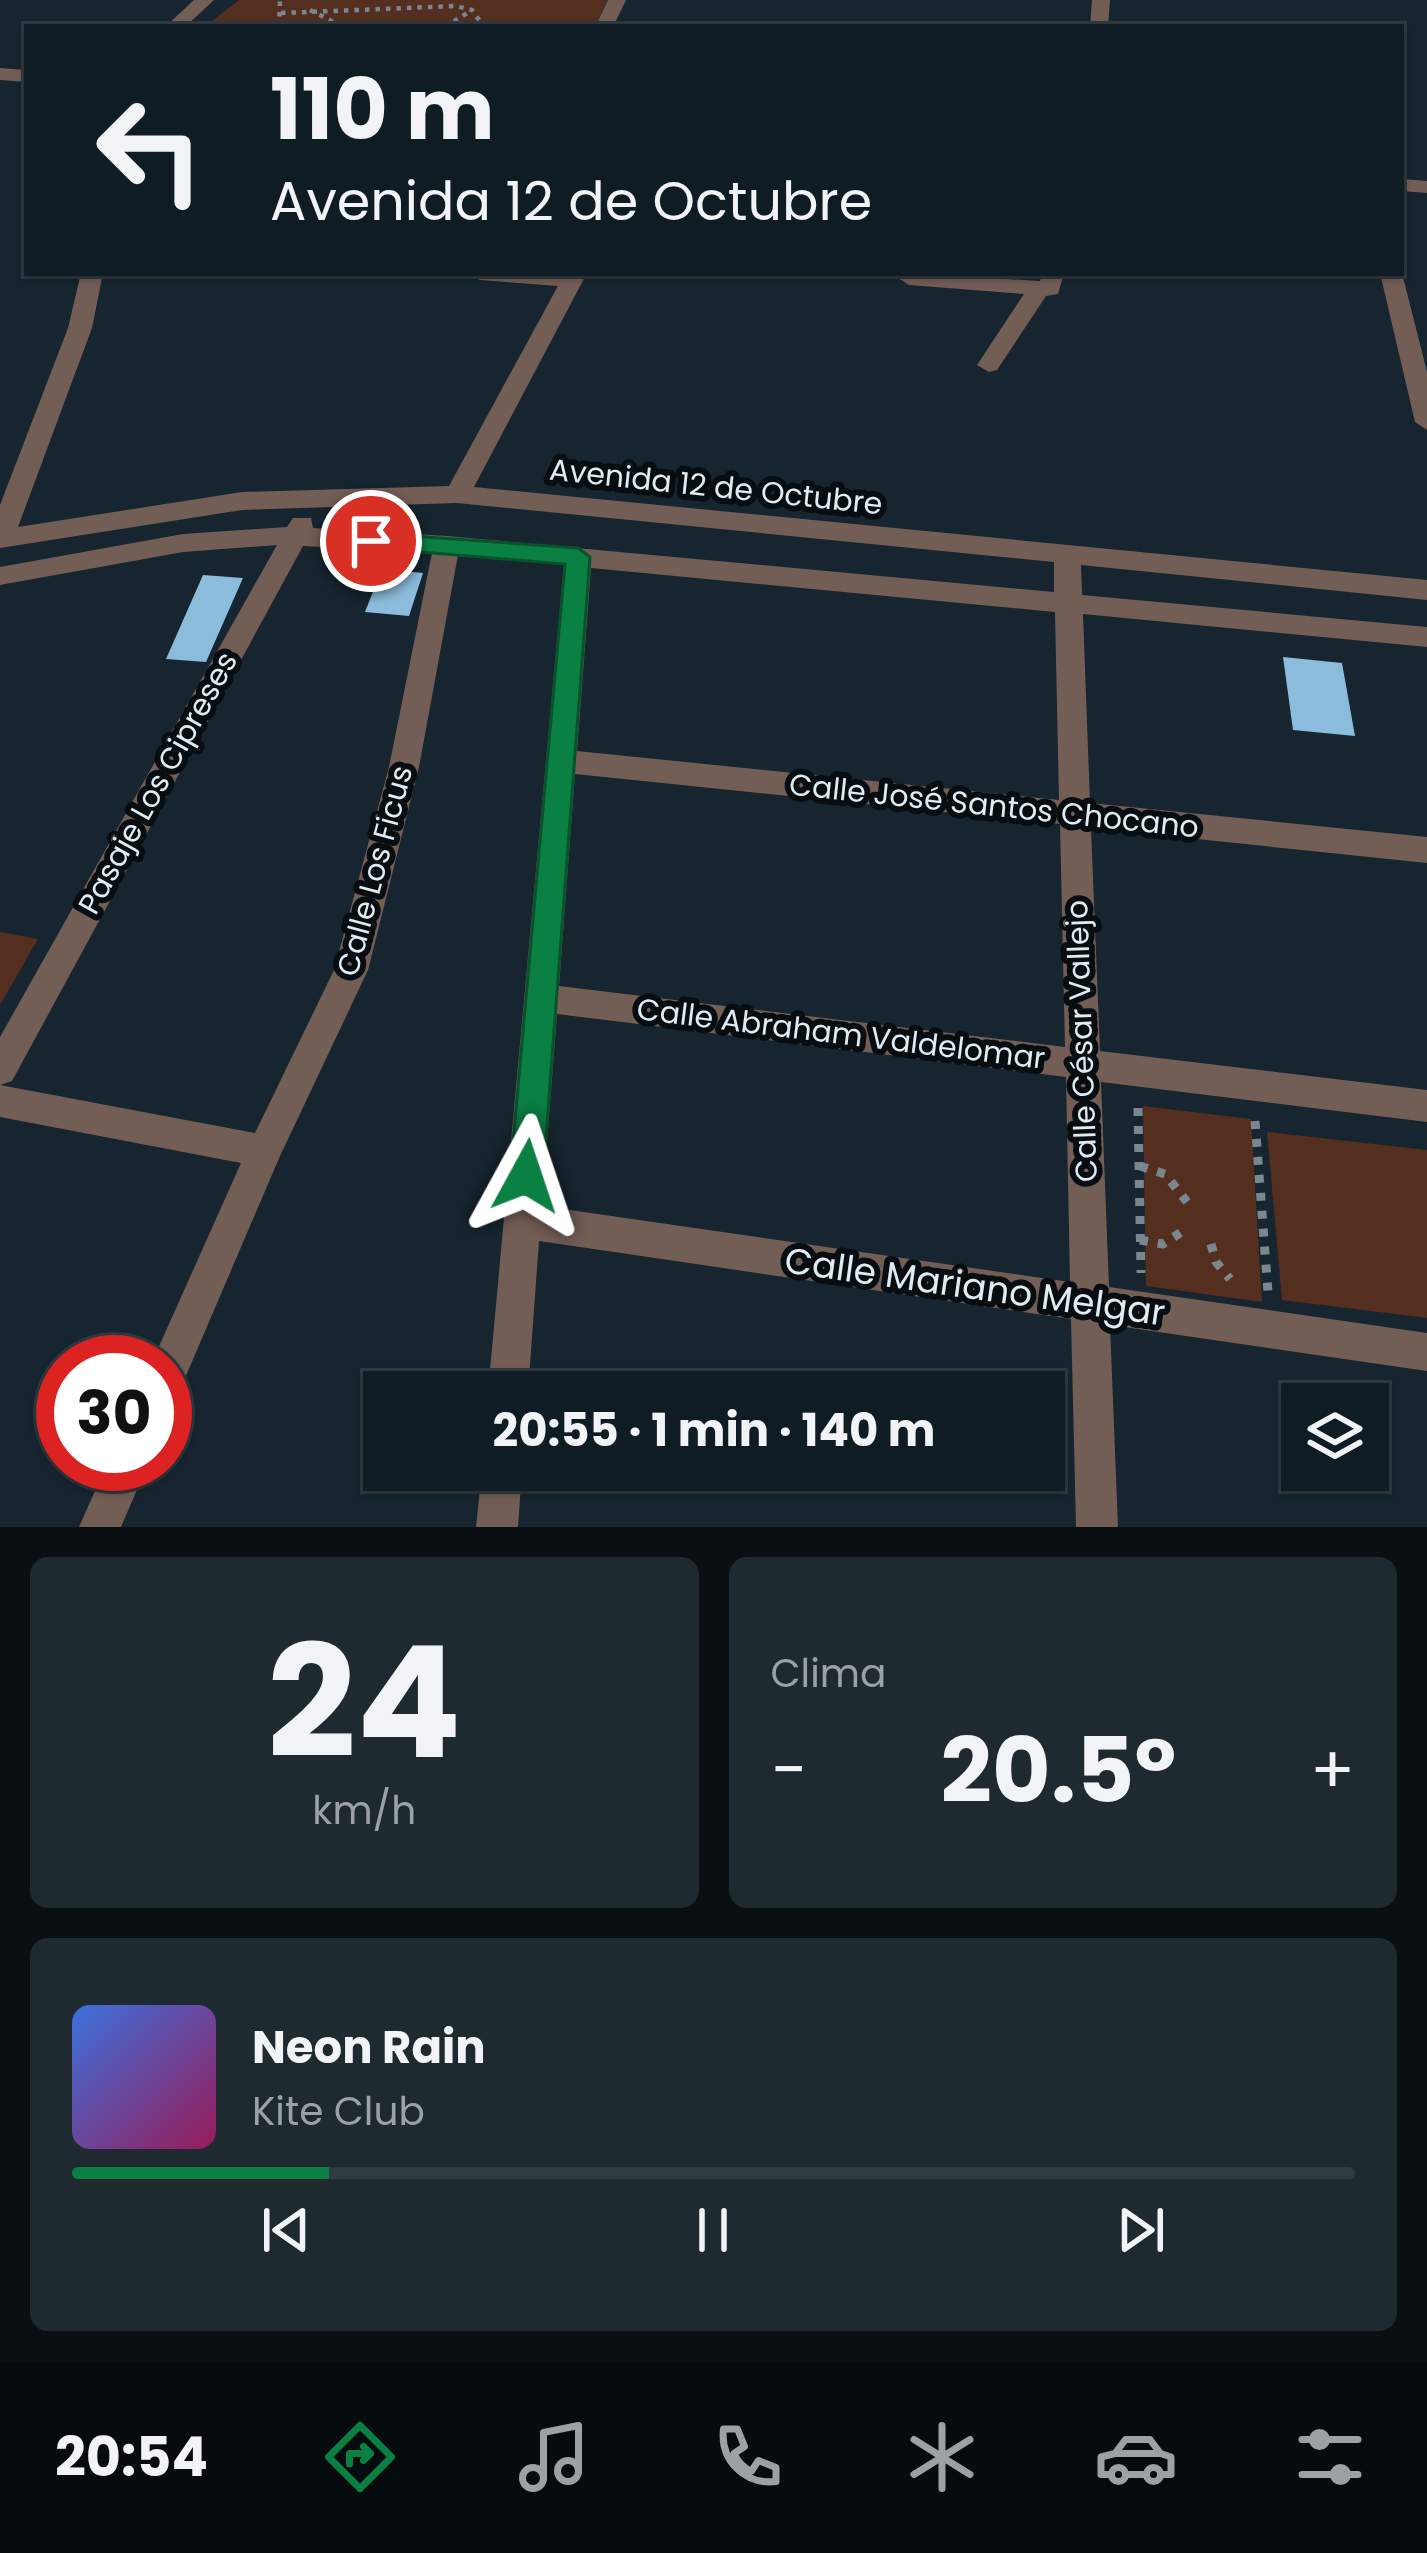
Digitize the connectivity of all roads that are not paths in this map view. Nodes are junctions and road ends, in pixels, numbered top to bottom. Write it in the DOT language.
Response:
graph roads {
  1 [pos="206,0"];
  2 [pos="178,24"];
  3 [pos="91,276"];
  4 [pos="573,276"];
  5 [pos="1391,276"];
  6 [pos="909,278"];
  7 [pos="1046,281"];
  8 [pos="988,365"];
  9 [pos="1427,422"];
  10 [pos="457,494"];
  11 [pos="317,497"];
  12 [pos="294,537"];
  13 [pos="0,539"];
  14 [pos="447,545"];
  15 [pos="1067,555"];
  16 [pos="578,557"];
  17 [pos="6,583"];
  18 [pos="1427,590"];
  19 [pos="1068,603"];
  20 [pos="1427,637"];
  21 [pos="561,761"];
  22 [pos="1075,814"];
  23 [pos="1427,850"];
  24 [pos="541,998"];
  25 [pos="1082,1063"];
  26 [pos="0,1070"];
  27 [pos="0,1101"];
  28 [pos="1427,1106"];
  29 [pos="264,1151"];
  30 [pos="523,1221"];
  31 [pos="1090,1302"];
  32 [pos="184,1335"];
  33 [pos="1427,1352"];
  34 [pos="510,1371"];
  35 [pos="116,1491"];
  36 [pos="500,1491"];
  37 [pos="100,1527"];
  38 [pos="497,1527"];
  39 [pos="1096,1527"];
  1 -- 2 [label="street"];
  3 -- 13 [label="street"];
  4 -- 10 [label="street"];
  5 -- 9 [label="street"];
  6 -- 7 [label="street"];
  7 -- 8 [label="street"];
  10 -- 11 [label="street, Avenida 12 de Octubre"];
  10 -- 15 [label="street, Avenida 12 de Octubre"];
  11 -- 12 [label="street, Pasaje Los Cipreses"];
  11 -- 13 [label="street, Avenida 12 de Octubre"];
  12 -- 14 [label="street"];
  12 -- 17 [label="street"];
  12 -- 26 [label="street, Pasaje Los Cipreses"];
  14 -- 16 [label="street"];
  14 -- 29 [label="street, Calle Los Ficus"];
  15 -- 18 [label="street, Avenida 12 de Octubre"];
  15 -- 19 [label="street, Calle César Vallejo"];
  16 -- 19 [label="street"];
  16 -- 21 [label="street"];
  19 -- 20 [label="street"];
  19 -- 22 [label="street, Calle César Vallejo"];
  21 -- 22 [label="street, Calle José Santos Chocano"];
  21 -- 24 [label="street"];
  22 -- 23 [label="street, Calle José Santos Chocano"];
  22 -- 25 [label="street, Calle César Vallejo"];
  24 -- 25 [label="street, Calle Abraham Valdelomar"];
  24 -- 30 [label="street"];
  25 -- 28 [label="street, Calle Abraham Valdelomar"];
  25 -- 31 [label="street, Calle César Vallejo"];
  27 -- 29 [label="street"];
  29 -- 32 [label="street, Calle Los Ficus"];
  30 -- 31 [label="street, Calle Mariano Melgar"];
  30 -- 34 [label="street"];
  31 -- 33 [label="street, Calle Mariano Melgar"];
  31 -- 39 [label="street, Calle César Vallejo"];
  35 -- 37 [label="street"];
  36 -- 38 [label="street"];
}
